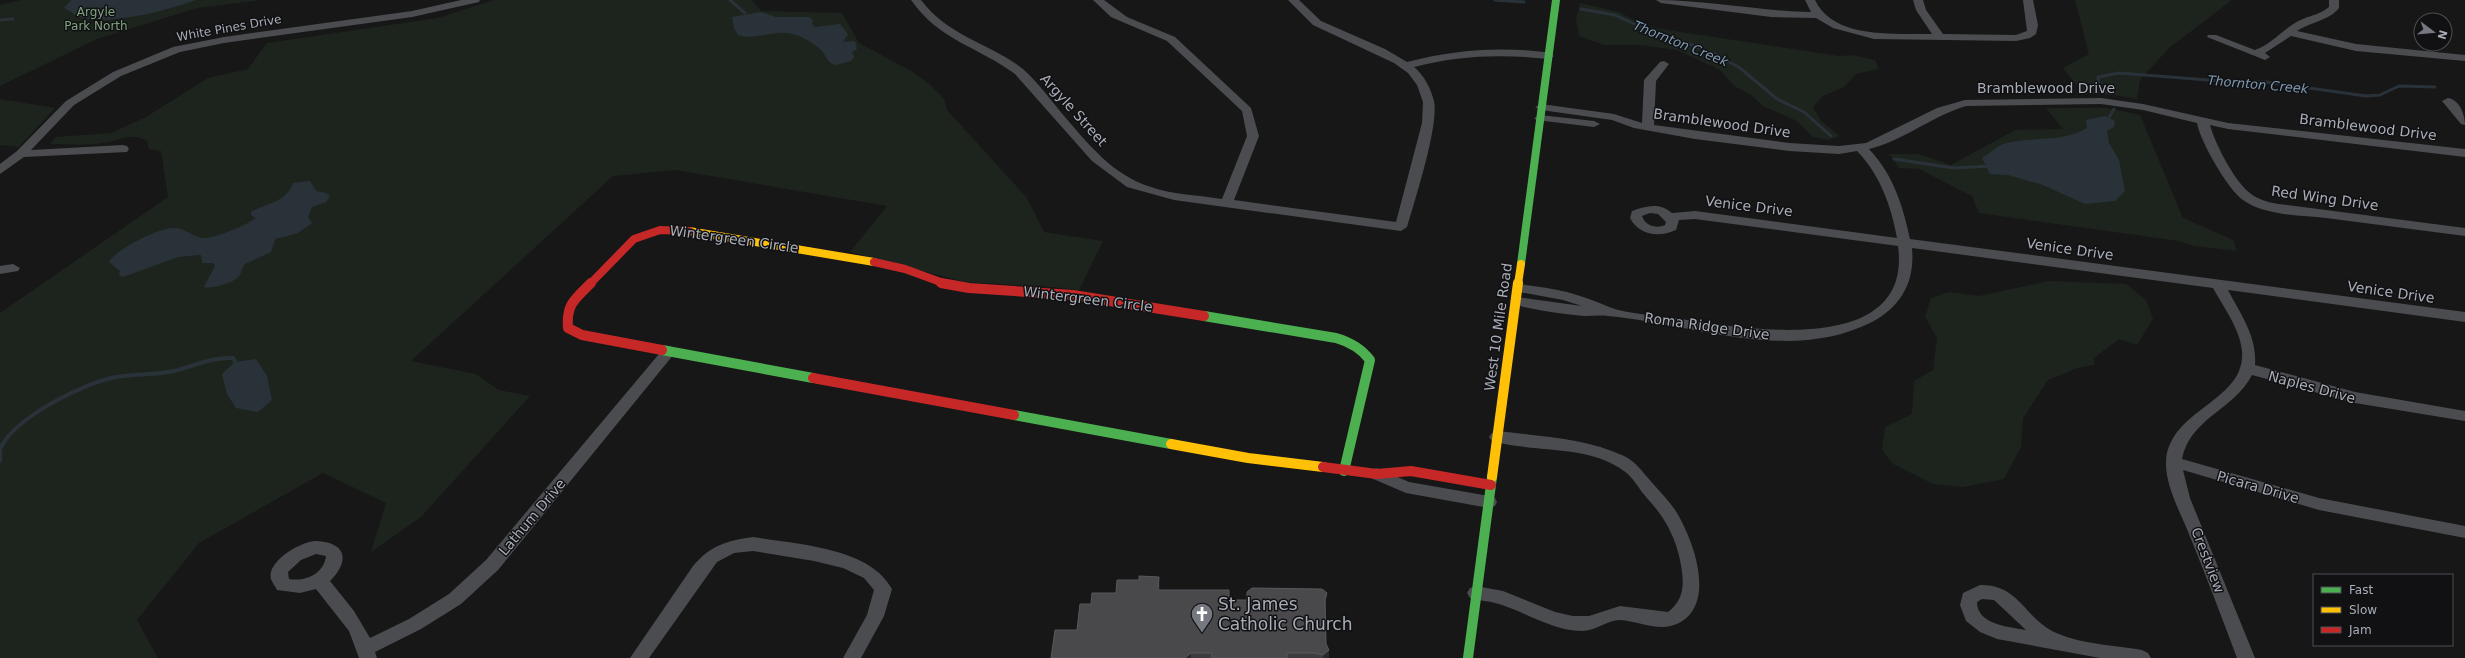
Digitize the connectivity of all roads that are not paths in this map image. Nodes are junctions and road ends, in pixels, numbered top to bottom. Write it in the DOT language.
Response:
graph roads {
  1 [pos="475,0"];
  2 [pos="916,0"];
  3 [pos="1098,0"];
  4 [pos="1293,0"];
  5 [pos="1556,0"];
  6 [pos="1661,0"];
  7 [pos="1810,0"];
  8 [pos="1918,0"];
  9 [pos="2028,0"];
  10 [pos="2334,0"];
  11 [pos="1818,15"];
  12 [pos="2291,33"];
  13 [pos="1939,36"];
  14 [pos="2212,37"];
  15 [pos="2256,53"];
  16 [pos="2268,58"];
  17 [pos="2465,58"];
  18 [pos="1548,60"];
  19 [pos="1664,64"];
  20 [pos="1411,70"];
  21 [pos="2448,101"];
  22 [pos="1541,113"];
  23 [pos="2203,121"];
  24 [pos="2465,122"];
  25 [pos="1648,128"];
  26 [pos="1860,147"];
  27 [pos="123,149"];
  28 [pos="2465,153"];
  29 [pos="21,154"];
  30 [pos="0,170"];
  31 [pos="1227,203"];
  32 [pos="1671,217"];
  33 [pos="2465,232"];
  34 [pos="1904,243"];
  35 [pos="2219,286"];
  36 [pos="1518,294"];
  37 [pos="2465,318"];
  38 [pos="669,352"];
  39 [pos="2248,368"];
  40 [pos="2465,416"];
  41 [pos="1497,437"];
  42 [pos="2174,462"];
  43 [pos="1344,471"];
  44 [pos="1377,474"];
  45 [pos="1491,485"];
  46 [pos="1488,502"];
  47 [pos="2465,532"];
  48 [pos="318,580"];
  49 [pos="1476,593"];
  50 [pos="2073,645"];
  51 [pos="367,653"];
  52 [pos="640,658"];
  53 [pos="852,658"];
  54 [pos="1468,658"];
  55 [pos="2142,658"];
  56 [pos="2246,658"];
  1 -- 29 [label="street, White Pines Drive"];
  2 -- 31 [label="street, Argyle Street"];
  3 -- 31 [label="street"];
  4 -- 20 [label="street"];
  5 -- 18 [label="street, West 10 Mile Road"];
  6 -- 11 [label="street"];
  7 -- 11 [label="street"];
  8 -- 13 [label="street"];
  9 -- 13 [label="street"];
  10 -- 12 [label="street"];
  11 -- 13 [label="street"];
  12 -- 15 [label="street"];
  12 -- 17 [label="street"];
  14 -- 15 [label="street"];
  15 -- 16 [label="street"];
  18 -- 20 [label="street"];
  18 -- 22 [label="street, West 10 Mile Road"];
  19 -- 25 [label="street"];
  20 -- 31 [label="street, Argyle Street"];
  21 -- 24 [label="street"];
  22 -- 25 [label="street, Bramblewood Drive"];
  22 -- 36 [label="street, West 10 Mile Road"];
  23 -- 26 [label="street, Bramblewood Drive"];
  23 -- 28 [label="street, Bramblewood Drive"];
  23 -- 33 [label="street, Red Wing Drive"];
  25 -- 26 [label="street, Bramblewood Drive"];
  26 -- 34 [label="street, Roma Ridge Drive"];
  27 -- 29 [label="street"];
  29 -- 30 [label="street, White Pines Drive"];
  32 -- 34 [label="street, Venice Drive"];
  34 -- 35 [label="street, Venice Drive"];
  34 -- 36 [label="street, Roma Ridge Drive"];
  35 -- 37 [label="street, Venice Drive"];
  35 -- 39 [label="street"];
  36 -- 41 [label="street, West 10 Mile Road"];
  38 -- 43 [label="street, Wintergreen Circle"];
  38 -- 43 [label="street, Wintergreen Circle"];
  38 -- 51 [label="street, Lathum Drive"];
  39 -- 40 [label="street, Naples Drive"];
  39 -- 42 [label="street"];
  41 -- 45 [label="street, West 10 Mile Road"];
  41 -- 49 [label="street"];
  42 -- 47 [label="street, Picara Drive"];
  42 -- 56 [label="street, Crestview"];
  43 -- 44 [label="street, Wintergreen Circle"];
  44 -- 45 [label="street, Wintergreen Circle"];
  44 -- 46 [label="street, Wintergreen Circle"];
  45 -- 46 [label="street, West 10 Mile Road"];
  46 -- 49 [label="street, West 10 Mile Road"];
  48 -- 51 [label="street"];
  49 -- 54 [label="street, West 10 Mile Road"];
  50 -- 50 [label="street"];
  50 -- 55 [label="street"];
  52 -- 53 [label="street"];
}
